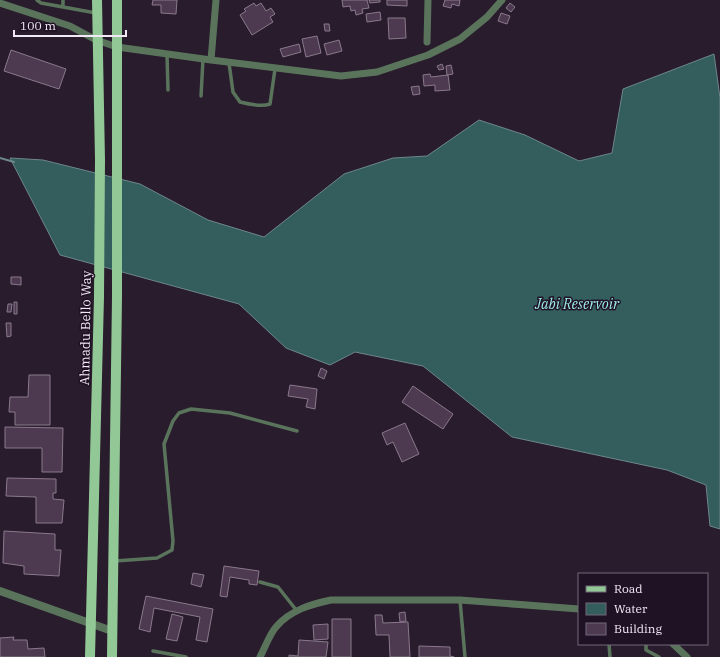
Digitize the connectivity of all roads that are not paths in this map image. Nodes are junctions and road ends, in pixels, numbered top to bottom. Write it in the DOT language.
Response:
graph roads {
  1 [pos="38,0"];
  2 [pos="63,0"];
  3 [pos="97,0"];
  4 [pos="117,0"];
  5 [pos="216,0"];
  6 [pos="428,0"];
  7 [pos="502,0"];
  8 [pos="0,4"];
  9 [pos="63,7"];
  10 [pos="97,14"];
  11 [pos="96,40"];
  12 [pos="427,42"];
  13 [pos="117,47"];
  14 [pos="167,55"];
  15 [pos="203,59"];
  16 [pos="211,60"];
  17 [pos="230,63"];
  18 [pos="275,69"];
  19 [pos="168,90"];
  20 [pos="201,96"];
  21 [pos="297,431"];
  22 [pos="112,561"];
  23 [pos="260,582"];
  24 [pos="0,591"];
  25 [pos="460,600"];
  26 [pos="578,608"];
  27 [pos="297,611"];
  28 [pos="90,624"];
  29 [pos="112,631"];
  30 [pos="609,645"];
  31 [pos="646,645"];
  32 [pos="674,645"];
  33 [pos="153,651"];
  34 [pos="90,657"];
  35 [pos="112,657"];
  36 [pos="186,657"];
  37 [pos="260,657"];
  38 [pos="465,657"];
  39 [pos="610,657"];
  40 [pos="659,657"];
  41 [pos="687,657"];
  1 -- 9 [label="lane"];
  2 -- 9 [label="lane"];
  3 -- 10 [label="main road, Ahmadu Bello Way"];
  4 -- 13 [label="main road"];
  5 -- 16 [label="street"];
  6 -- 12 [label="street"];
  7 -- 18 [label="street"];
  8 -- 11 [label="street"];
  9 -- 10 [label="lane"];
  10 -- 11 [label="main road, Ahmadu Bello Way"];
  11 -- 13 [label="street"];
  11 -- 28 [label="main road, Ahmadu Bello Way"];
  13 -- 14 [label="street"];
  13 -- 22 [label="main road"];
  14 -- 15 [label="street"];
  14 -- 19 [label="lane"];
  15 -- 16 [label="street"];
  15 -- 20 [label="lane"];
  16 -- 17 [label="street"];
  17 -- 18 [label="street"];
  17 -- 18 [label="lane"];
  21 -- 22 [label="lane"];
  22 -- 29 [label="main road"];
  23 -- 27 [label="lane"];
  24 -- 28 [label="street"];
  25 -- 26 [label="street"];
  25 -- 27 [label="street"];
  25 -- 38 [label="lane"];
  27 -- 37 [label="street"];
  28 -- 29 [label="street"];
  28 -- 34 [label="main road, Ahmadu Bello Way"];
  29 -- 35 [label="main road"];
  30 -- 39 [label="lane"];
  31 -- 40 [label="lane"];
  32 -- 41 [label="street"];
  33 -- 36 [label="lane"];
}
